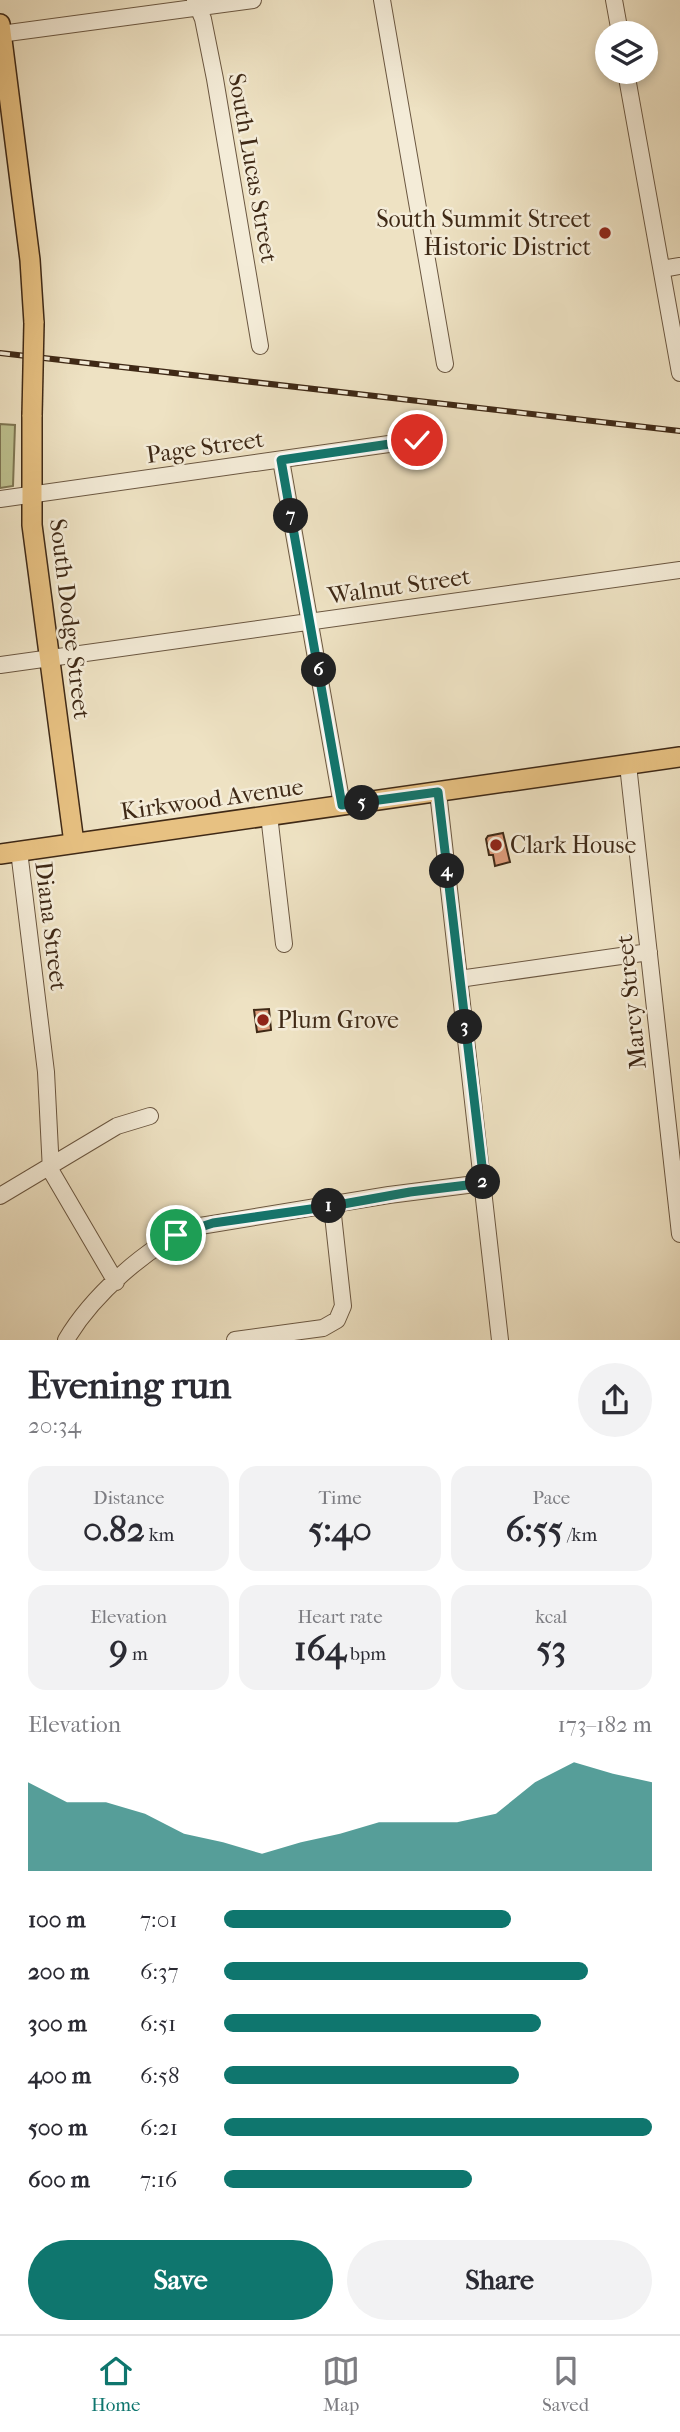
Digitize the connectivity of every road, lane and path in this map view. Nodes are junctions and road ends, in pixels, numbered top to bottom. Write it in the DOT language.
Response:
graph roads {
  1 [pos="253,0"];
  2 [pos="382,0"];
  3 [pos="614,0"];
  4 [pos="197,4"];
  5 [pos="618,21"];
  6 [pos="0,31"];
  7 [pos="628,84"];
  8 [pos="680,266"];
  9 [pos="662,269"];
  10 [pos="260,346"];
  11 [pos="445,364"];
  12 [pos="680,373"];
  13 [pos="417,440"];
  14 [pos="281,460"];
  15 [pos="31,494"];
  16 [pos="0,499"];
  17 [pos="680,570"];
  18 [pos="310,621"];
  19 [pos="50,658"];
  20 [pos="0,665"];
  21 [pos="680,757"];
  22 [pos="628,765"];
  23 [pos="438,792"];
  24 [pos="342,805"];
  25 [pos="270,816"];
  26 [pos="74,843"];
  27 [pos="9,852"];
  28 [pos="284,944"];
  29 [pos="649,952"];
  30 [pos="459,979"];
  31 [pos="672,1085"];
  32 [pos="150,1116"];
  33 [pos="52,1166"];
  34 [pos="484,1183"];
  35 [pos="0,1196"];
  36 [pos="332,1206"];
  37 [pos="680,1233"];
  38 [pos="116,1282"];
  39 [pos="66,1340"];
  40 [pos="235,1340"];
  41 [pos="500,1340"];
  1 -- 4 [label="street"];
  2 -- 11 [label="street"];
  3 -- 5 [label="street"];
  4 -- 6 [label="street"];
  4 -- 10 [label="street, South Lucas Street"];
  6 -- 15 [label="main road, South Dodge Street, bridge"];
  7 -- 9 [label="street"];
  8 -- 9 [label="street"];
  9 -- 12 [label="street"];
  13 -- 14 [label="street, Page Street"];
  14 -- 15 [label="street, Page Street"];
  14 -- 18 [label="street"];
  15 -- 16 [label="street, Page Street"];
  15 -- 19 [label="main road, South Dodge Street"];
  17 -- 18 [label="street, Walnut Street"];
  18 -- 19 [label="street, Walnut Street"];
  18 -- 24 [label="street"];
  19 -- 20 [label="street, Walnut Street"];
  19 -- 26 [label="main road, South Dodge Street"];
  21 -- 22 [label="main road, Kirkwood Avenue"];
  22 -- 23 [label="main road, Kirkwood Avenue"];
  22 -- 29 [label="street, Marcy Street"];
  23 -- 24 [label="main road, Kirkwood Avenue"];
  23 -- 30 [label="street"];
  24 -- 25 [label="main road, Kirkwood Avenue"];
  25 -- 26 [label="main road, Kirkwood Avenue"];
  25 -- 28 [label="street"];
  26 -- 27 [label="main road, Kirkwood Avenue"];
  27 -- 33 [label="street, Diana Street"];
  29 -- 30 [label="street"];
  29 -- 31 [label="street, Marcy Street"];
  30 -- 34 [label="street"];
  31 -- 37 [label="street, Marcy Street"];
  32 -- 33 [label="street"];
  33 -- 35 [label="street"];
  33 -- 38 [label="street, Diana Street"];
  34 -- 36 [label="street"];
  34 -- 41 [label="street"];
  36 -- 38 [label="street"];
  36 -- 40 [label="street"];
  38 -- 39 [label="street"];
}
